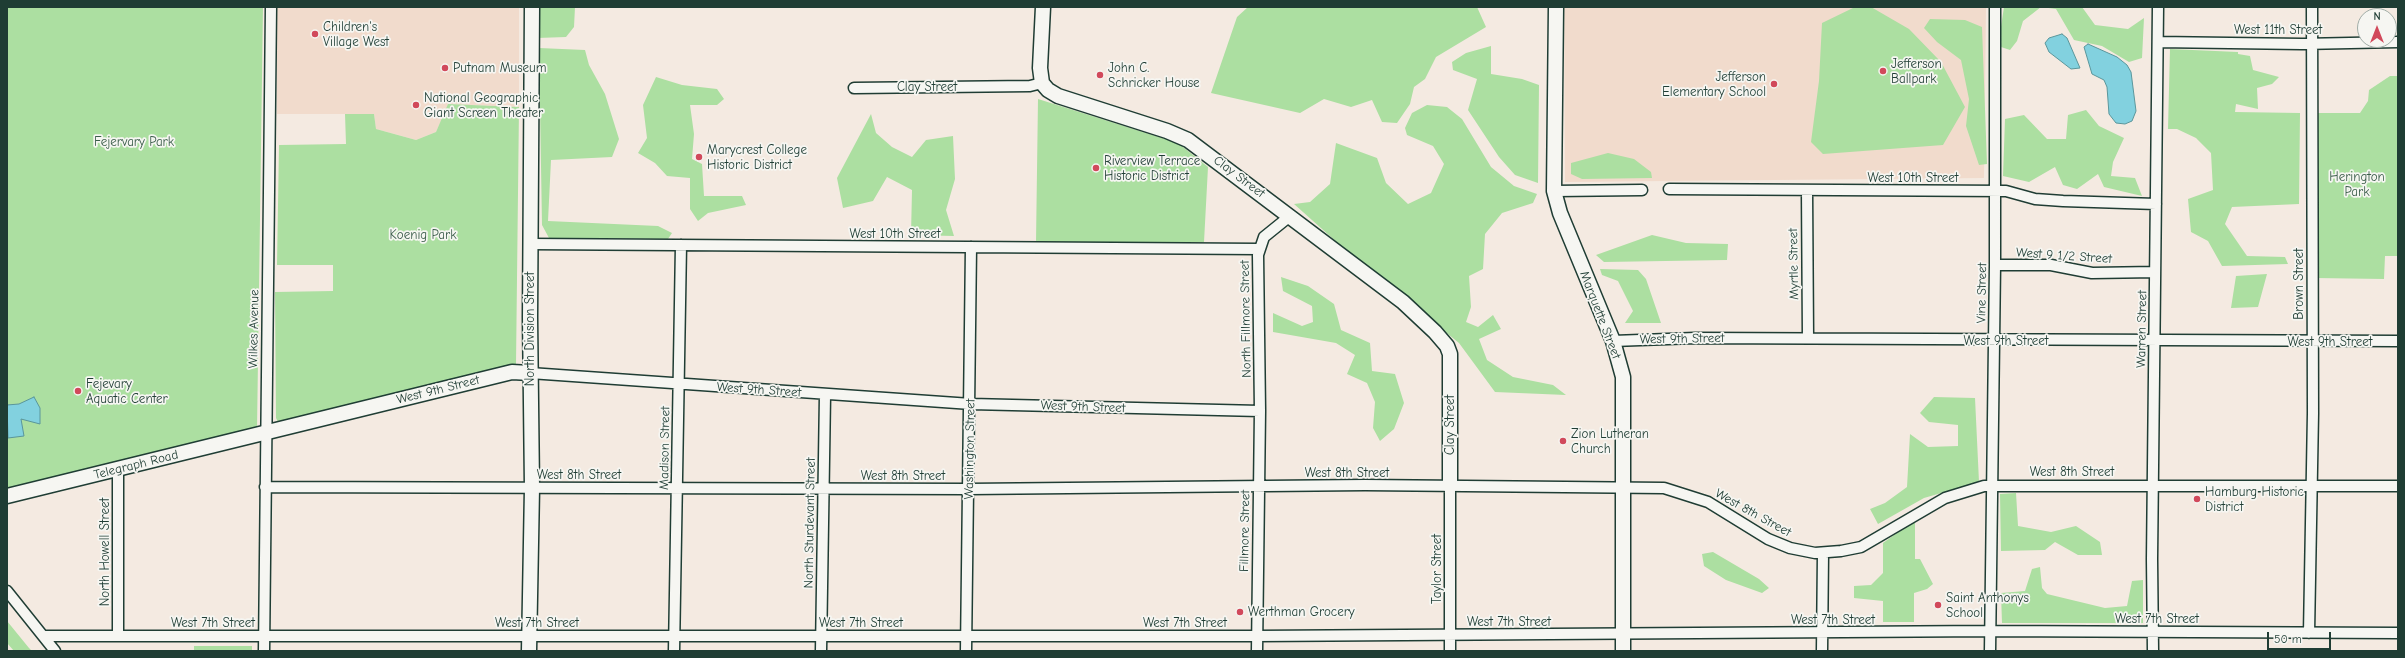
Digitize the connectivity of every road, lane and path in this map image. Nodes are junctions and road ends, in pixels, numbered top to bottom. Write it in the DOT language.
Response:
graph roads {
  1 [pos="271,7"];
  2 [pos="532,7"];
  3 [pos="1043,7"];
  4 [pos="1556,7"];
  5 [pos="1995,7"];
  6 [pos="2158,7"];
  7 [pos="2312,7"];
  8 [pos="2158,42"];
  9 [pos="2398,42"];
  10 [pos="2312,44"];
  11 [pos="1042,83"];
  12 [pos="854,88"];
  13 [pos="1669,189"];
  14 [pos="1642,190"];
  15 [pos="1807,190"];
  16 [pos="1554,191"];
  17 [pos="1995,191"];
  18 [pos="2156,204"];
  19 [pos="1290,216"];
  20 [pos="530,244"];
  21 [pos="681,245"];
  22 [pos="971,247"];
  23 [pos="1259,249"];
  24 [pos="1995,264"];
  25 [pos="2155,272"];
  26 [pos="1808,338"];
  27 [pos="1613,341"];
  28 [pos="1994,341"];
  29 [pos="2398,341"];
  30 [pos="2154,342"];
  31 [pos="2313,342"];
  32 [pos="530,373"];
  33 [pos="679,384"];
  34 [pos="825,395"];
  35 [pos="971,404"];
  36 [pos="1260,411"];
  37 [pos="266,434"];
  38 [pos="118,470"];
  39 [pos="1260,486"];
  40 [pos="1450,486"];
  41 [pos="1991,486"];
  42 [pos="2153,486"];
  43 [pos="2312,486"];
  44 [pos="2398,486"];
  45 [pos="265,487"];
  46 [pos="1623,487"];
  47 [pos="532,488"];
  48 [pos="678,488"];
  49 [pos="823,489"];
  50 [pos="969,489"];
  51 [pos="7,496"];
  52 [pos="1823,553"];
  53 [pos="7,591"];
  54 [pos="1990,631"];
  55 [pos="1822,632"];
  56 [pos="2153,632"];
  57 [pos="2309,633"];
  58 [pos="2398,633"];
  59 [pos="1623,634"];
  60 [pos="118,635"];
  61 [pos="966,635"];
  62 [pos="1450,635"];
  63 [pos="44,636"];
  64 [pos="263,636"];
  65 [pos="529,636"];
  66 [pos="821,636"];
  67 [pos="1257,636"];
  68 [pos="675,637"];
  69 [pos="55,651"];
  70 [pos="264,651"];
  71 [pos="529,651"];
  72 [pos="674,651"];
  73 [pos="821,651"];
  74 [pos="966,651"];
  75 [pos="1257,651"];
  76 [pos="1450,651"];
  77 [pos="1623,651"];
  78 [pos="1822,651"];
  79 [pos="1990,651"];
  80 [pos="2153,651"];
  1 -- 37 [label="street, Wilkes Avenue"];
  2 -- 20 [label="street, North Division Street"];
  3 -- 11 [label="street"];
  4 -- 16 [label="street, Marquette Street"];
  5 -- 17 [label="street, Vine Street"];
  6 -- 8 [label="street, Warren Street"];
  7 -- 10 [label="street, Brown Street"];
  8 -- 10 [label="street, West 11th Street"];
  8 -- 18 [label="street, Warren Street"];
  9 -- 10 [label="street, West 11th Street"];
  10 -- 31 [label="street, Brown Street"];
  11 -- 12 [label="street, Clay Street"];
  11 -- 19 [label="street, Clay Street"];
  13 -- 15 [label="street, West 10th Street"];
  14 -- 16 [label="street"];
  15 -- 17 [label="street, West 10th Street"];
  15 -- 26 [label="street, Myrtle Street"];
  16 -- 27 [label="street, Marquette Street"];
  17 -- 18 [label="street, West 10th Street"];
  17 -- 24 [label="street, Vine Street"];
  18 -- 25 [label="street, Warren Street"];
  19 -- 23 [label="street, North Fillmore Street"];
  19 -- 40 [label="street, Clay Street"];
  20 -- 21 [label="street, West 10th Street"];
  20 -- 32 [label="street, North Division Street"];
  21 -- 22 [label="street, West 10th Street"];
  21 -- 33 [label="street, Madison Street"];
  22 -- 23 [label="street, West 10th Street"];
  22 -- 35 [label="street, Washington Street"];
  23 -- 36 [label="street, North Fillmore Street"];
  24 -- 25 [label="street, West 9 1/2 Street"];
  24 -- 28 [label="street, Vine Street"];
  25 -- 30 [label="street, Warren Street"];
  26 -- 27 [label="street, West 9th Street"];
  26 -- 28 [label="street, West 9th Street"];
  27 -- 46 [label="street, Marquette Street"];
  28 -- 30 [label="street, West 9th Street"];
  28 -- 41 [label="street, Vine Street"];
  29 -- 31 [label="street, West 9th Street"];
  30 -- 31 [label="street, West 9th Street"];
  30 -- 42 [label="street, Warren Street"];
  31 -- 43 [label="street, Brown Street"];
  32 -- 33 [label="street, West 9th Street"];
  32 -- 37 [label="street, West 9th Street"];
  32 -- 47 [label="street, North Division Street"];
  33 -- 34 [label="street, West 9th Street"];
  33 -- 48 [label="street, Madison Street"];
  34 -- 35 [label="street, West 9th Street"];
  34 -- 49 [label="street, North Sturdevant Street"];
  35 -- 36 [label="street, West 9th Street"];
  35 -- 50 [label="street, Washington Street"];
  36 -- 39 [label="street, Fillmore Street"];
  37 -- 38 [label="street, Telegraph Road"];
  37 -- 45 [label="street, Wilkes Avenue"];
  38 -- 51 [label="street, Telegraph Road"];
  38 -- 60 [label="street, North Howell Street"];
  39 -- 40 [label="street, West 8th Street"];
  39 -- 50 [label="street, West 8th Street"];
  39 -- 67 [label="street, Fillmore Street"];
  40 -- 46 [label="street, West 8th Street"];
  40 -- 62 [label="street, Taylor Street"];
  41 -- 42 [label="street, West 8th Street"];
  41 -- 52 [label="street, West 8th Street"];
  41 -- 54 [label="street, Vine Street"];
  42 -- 43 [label="street, West 8th Street"];
  42 -- 56 [label="street, Warren Street"];
  43 -- 44 [label="street, West 8th Street"];
  43 -- 57 [label="street, Brown Street"];
  45 -- 47 [label="street, West 8th Street"];
  45 -- 64 [label="street, Wilkes Avenue"];
  46 -- 52 [label="street, West 8th Street"];
  46 -- 59 [label="street, Marquette Street"];
  47 -- 48 [label="street, West 8th Street"];
  47 -- 65 [label="street, North Division Street"];
  48 -- 49 [label="street, West 8th Street"];
  48 -- 68 [label="street, Madison Street"];
  49 -- 50 [label="street, West 8th Street"];
  49 -- 66 [label="street, North Sturdevant Street"];
  50 -- 61 [label="street, Washington Street"];
  52 -- 55 [label="street"];
  53 -- 63 [label="street"];
  54 -- 55 [label="street, West 7th Street"];
  54 -- 56 [label="street, West 7th Street"];
  54 -- 79 [label="street, Vine Street"];
  55 -- 59 [label="street, West 7th Street"];
  55 -- 78 [label="street"];
  56 -- 57 [label="street, West 7th Street"];
  56 -- 80 [label="street, Warren Street"];
  57 -- 58 [label="street, West 7th Street"];
  59 -- 62 [label="street, West 7th Street"];
  59 -- 77 [label="street, Marquette Street"];
  60 -- 63 [label="street, West 7th Street"];
  60 -- 64 [label="street, West 7th Street"];
  61 -- 66 [label="street, West 7th Street"];
  61 -- 67 [label="street, West 7th Street"];
  61 -- 74 [label="street, Washington Street"];
  62 -- 67 [label="street, West 7th Street"];
  62 -- 76 [label="street, Taylor Street"];
  63 -- 69 [label="street"];
  64 -- 65 [label="street, West 7th Street"];
  64 -- 70 [label="street, Wilkes Avenue"];
  65 -- 68 [label="street, West 7th Street"];
  65 -- 71 [label="street, North Division Street"];
  66 -- 68 [label="street, West 7th Street"];
  66 -- 73 [label="street, North Sturdevant Street"];
  67 -- 75 [label="street, Fillmore Street"];
  68 -- 72 [label="street, Madison Street"];
}
